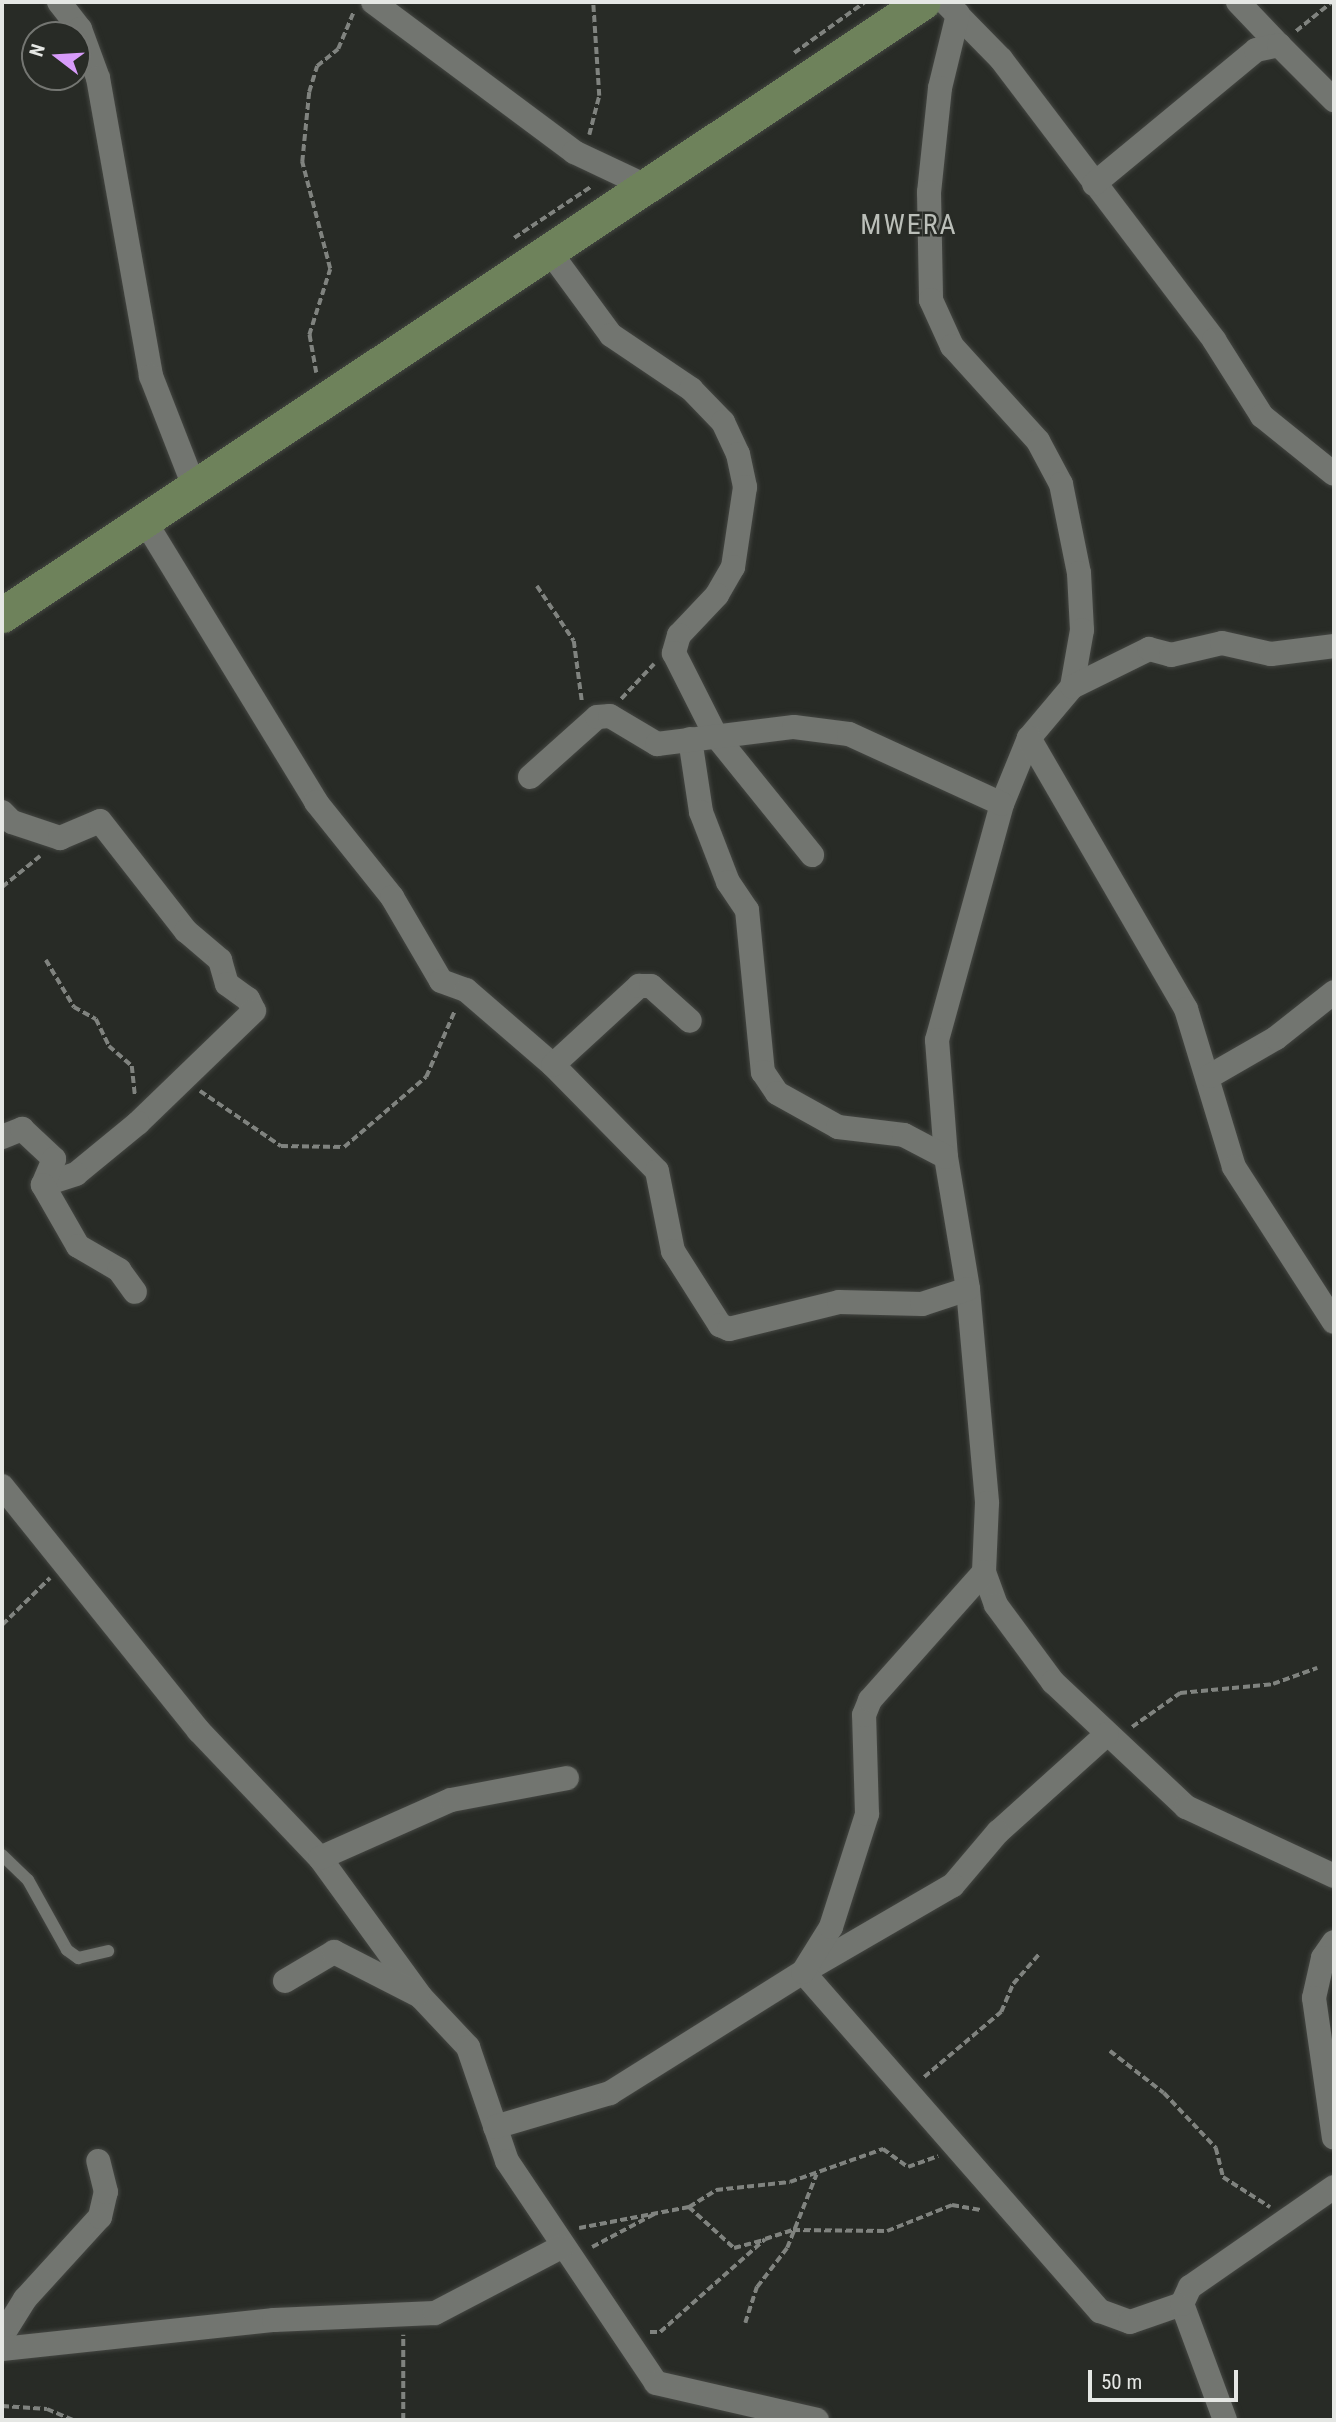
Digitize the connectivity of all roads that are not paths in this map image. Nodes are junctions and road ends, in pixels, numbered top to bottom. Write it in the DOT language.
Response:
graph roads {
  1 [pos="59,2"];
  2 [pos="373,2"];
  3 [pos="923,2"];
  4 [pos="1238,2"];
  5 [pos="951,8"];
  6 [pos="1279,45"];
  7 [pos="1334,100"];
  8 [pos="1094,184"];
  9 [pos="646,186"];
  10 [pos="550,252"];
  11 [pos="1334,474"];
  12 [pos="195,489"];
  13 [pos="146,523"];
  14 [pos="2,615"];
  15 [pos="1334,646"];
  16 [pos="1072,687"];
  17 [pos="716,736"];
  18 [pos="1029,738"];
  19 [pos="690,739"];
  20 [pos="530,777"];
  21 [pos="1002,804"];
  22 [pos="2,811"];
  23 [pos="812,855"];
  24 [pos="1334,992"];
  25 [pos="690,1021"];
  26 [pos="553,1065"];
  27 [pos="1210,1076"];
  28 [pos="2,1138"];
  29 [pos="946,1157"];
  30 [pos="43,1185"];
  31 [pos="968,1289"];
  32 [pos="135,1292"];
  33 [pos="1334,1322"];
  34 [pos="2,1486"];
  35 [pos="984,1572"];
  36 [pos="1111,1739"];
  37 [pos="567,1778"];
  38 [pos="2,1854"];
  39 [pos="320,1858"];
  40 [pos="1334,1876"];
  41 [pos="1334,1942"];
  42 [pos="108,1951"];
  43 [pos="803,1972"];
  44 [pos="285,1980"];
  45 [pos="421,1997"];
  46 [pos="495,2127"];
  47 [pos="1334,2138"];
  48 [pos="98,2161"];
  49 [pos="1334,2186"];
  50 [pos="561,2246"];
  51 [pos="1182,2304"];
  52 [pos="2,2336"];
  53 [pos="2,2348"];
  54 [pos="817,2420"];
  55 [pos="1225,2420"];
  1 -- 12 [label="street"];
  2 -- 9 [label="street"];
  3 -- 9 [label="main road"];
  4 -- 6 [label="street"];
  5 -- 8 [label="street"];
  5 -- 16 [label="street"];
  6 -- 7 [label="street"];
  6 -- 8 [label="street"];
  8 -- 11 [label="street"];
  9 -- 10 [label="main road"];
  10 -- 12 [label="main road"];
  10 -- 17 [label="street"];
  12 -- 13 [label="main road"];
  13 -- 14 [label="main road"];
  13 -- 26 [label="street"];
  15 -- 16 [label="street"];
  16 -- 18 [label="street"];
  17 -- 19 [label="street"];
  17 -- 21 [label="street"];
  17 -- 23 [label="street"];
  18 -- 21 [label="street"];
  18 -- 27 [label="street"];
  19 -- 20 [label="street"];
  19 -- 29 [label="street"];
  21 -- 29 [label="street"];
  22 -- 30 [label="street"];
  24 -- 27 [label="street"];
  25 -- 26 [label="street"];
  26 -- 31 [label="street"];
  27 -- 33 [label="street"];
  28 -- 30 [label="street"];
  29 -- 31 [label="street"];
  30 -- 32 [label="street"];
  31 -- 35 [label="street"];
  34 -- 39 [label="street"];
  35 -- 36 [label="street"];
  35 -- 43 [label="street"];
  36 -- 40 [label="street"];
  36 -- 43 [label="street"];
  37 -- 39 [label="street"];
  38 -- 42 [label="lane"];
  39 -- 45 [label="street"];
  41 -- 47 [label="street"];
  43 -- 46 [label="street"];
  43 -- 51 [label="street"];
  44 -- 45 [label="street"];
  45 -- 46 [label="street"];
  46 -- 50 [label="street"];
  48 -- 52 [label="street"];
  49 -- 51 [label="street"];
  50 -- 53 [label="street"];
  50 -- 54 [label="street"];
  51 -- 55 [label="street"];
}
